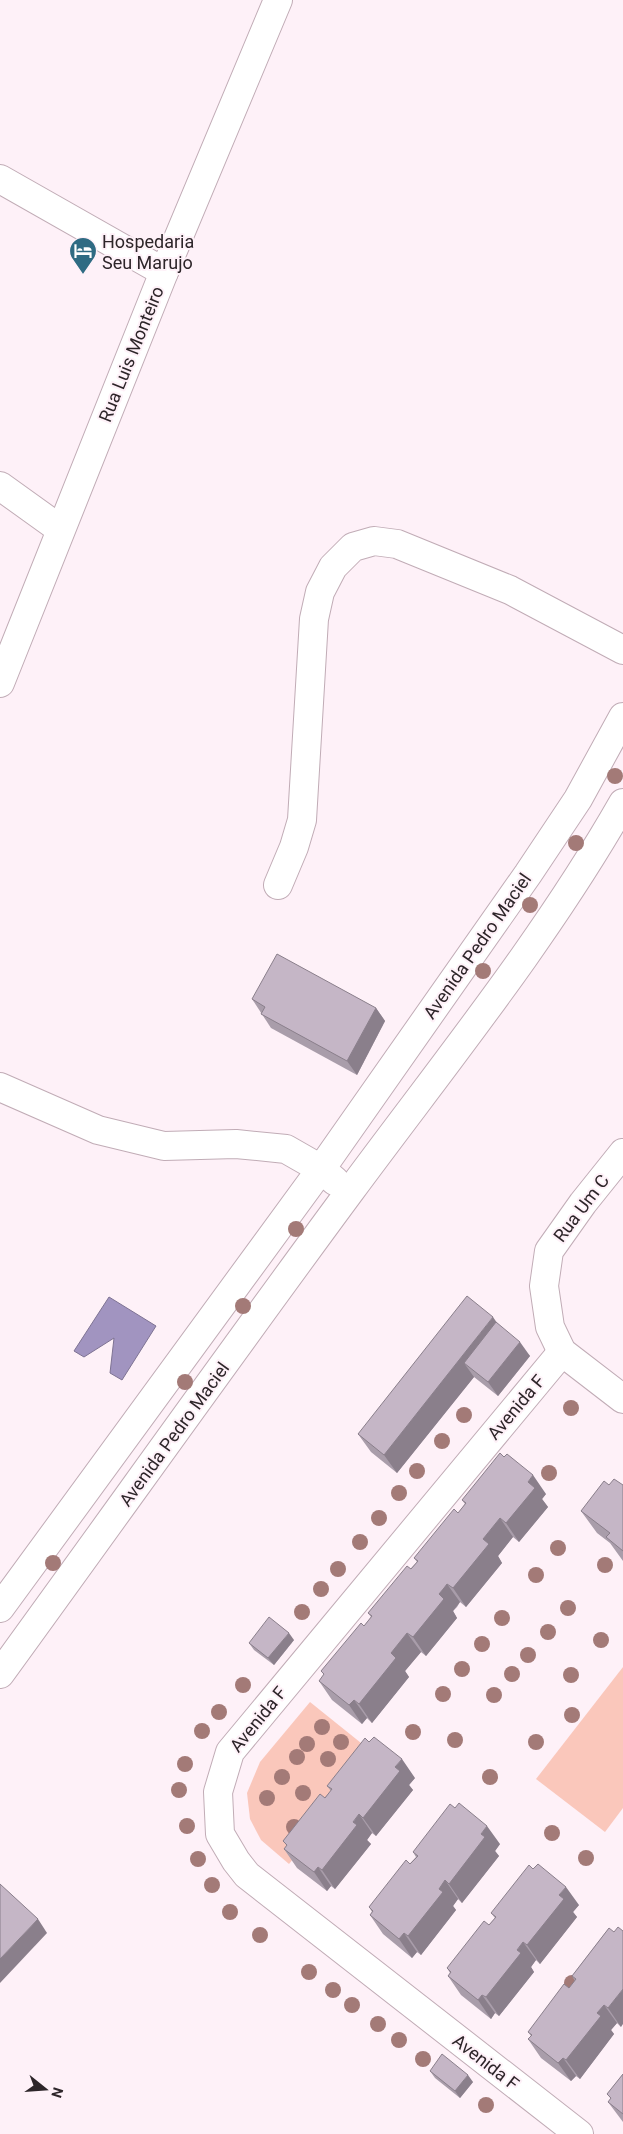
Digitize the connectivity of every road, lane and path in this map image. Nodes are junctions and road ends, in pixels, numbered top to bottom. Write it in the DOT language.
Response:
graph roads {
  1 [pos="278,0"];
  2 [pos="0,179"];
  3 [pos="164,272"];
  4 [pos="0,486"];
  5 [pos="60,530"];
  6 [pos="623,650"];
  7 [pos="0,682"];
  8 [pos="623,717"];
  9 [pos="623,803"];
  10 [pos="278,885"];
  11 [pos="0,1087"];
  12 [pos="623,1153"];
  13 [pos="321,1169"];
  14 [pos="349,1193"];
  15 [pos="562,1352"];
  16 [pos="623,1399"];
  17 [pos="0,1608"];
  18 [pos="0,1674"];
  19 [pos="579,2134"];
  1 -- 3 [label="street, Rua Luis Monteiro"];
  2 -- 3 [label="street"];
  3 -- 5 [label="street, Rua Luis Monteiro"];
  4 -- 5 [label="street"];
  5 -- 7 [label="street, Rua Luis Monteiro"];
  6 -- 10 [label="street"];
  8 -- 13 [label="street, Avenida Pedro Maciel"];
  9 -- 14 [label="street, Avenida Pedro Maciel"];
  11 -- 13 [label="street"];
  12 -- 15 [label="street, Rua Um C"];
  13 -- 14 [label="street"];
  13 -- 17 [label="street, Avenida Pedro Maciel"];
  14 -- 18 [label="street, Avenida Pedro Maciel"];
  15 -- 16 [label="street"];
  15 -- 19 [label="street, Avenida F"];
}
